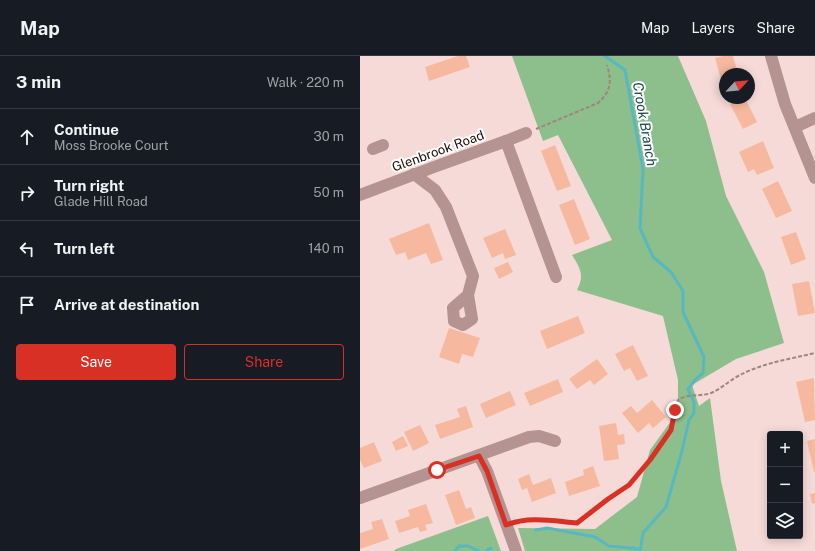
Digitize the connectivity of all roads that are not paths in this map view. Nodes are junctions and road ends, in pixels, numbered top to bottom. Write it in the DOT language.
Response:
graph roads {
  1 [pos="771,56"];
  2 [pos="815,118"];
  3 [pos="795,127"];
  4 [pos="526,133"];
  5 [pos="506,141"];
  6 [pos="414,174"];
  7 [pos="815,178"];
  8 [pos="360,195"];
  9 [pos="556,277"];
  10 [pos="468,295"];
  11 [pos="555,440"];
  12 [pos="479,456"];
  13 [pos="360,498"];
  14 [pos="516,551"];
  1 -- 3 [label="street"];
  2 -- 3 [label="street"];
  3 -- 7 [label="street"];
  4 -- 5 [label="street, Glenbrook Road"];
  5 -- 6 [label="street, Glenbrook Road"];
  5 -- 9 [label="street"];
  6 -- 8 [label="street, Glenbrook Road"];
  6 -- 10 [label="street"];
  11 -- 12 [label="street"];
  12 -- 13 [label="street"];
  12 -- 14 [label="street"];
}
